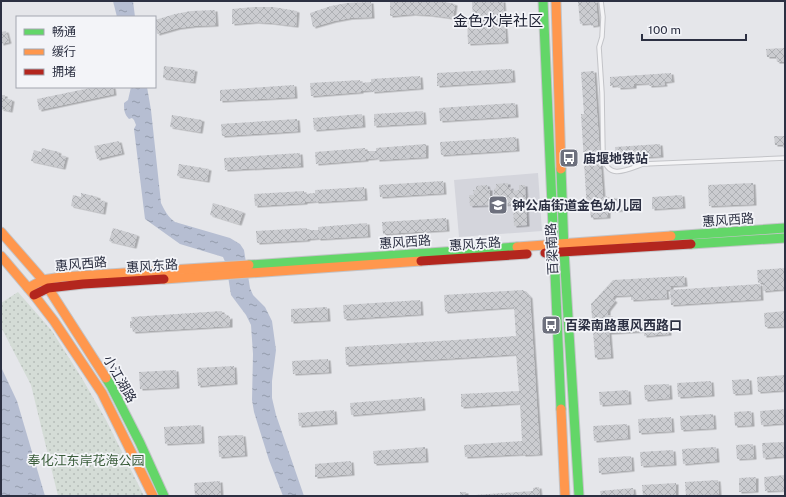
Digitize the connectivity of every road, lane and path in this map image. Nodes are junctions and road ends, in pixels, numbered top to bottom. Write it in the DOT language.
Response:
graph roads {
  1 [pos="543,1"];
  2 [pos="556,1"];
  3 [pos="601,1"];
  4 [pos="785,158"];
  5 [pos="785,228"];
  6 [pos="1,232"];
  7 [pos="785,238"];
  8 [pos="564,248"];
  9 [pos="554,249"];
  10 [pos="1,256"];
  11 [pos="45,284"];
  12 [pos="31,292"];
  13 [pos="153,496"];
  14 [pos="164,496"];
  15 [pos="565,496"];
  16 [pos="579,496"];
  1 -- 9 [label="street, 百梁南路"];
  2 -- 8 [label="street, 百梁南路"];
  3 -- 4 [label="lane"];
  5 -- 8 [label="street, 惠风西路"];
  6 -- 11 [label="street, 小江湖路"];
  7 -- 8 [label="street"];
  8 -- 9 [label="street"];
  8 -- 16 [label="street, 百梁南路"];
  9 -- 11 [label="street, 惠风西路"];
  9 -- 15 [label="street, 百梁南路"];
  10 -- 12 [label="street, 小江湖路"];
  11 -- 12 [label="street, 惠风西路"];
  11 -- 14 [label="street, 小江湖路"];
  12 -- 13 [label="street, 小江湖路"];
}
